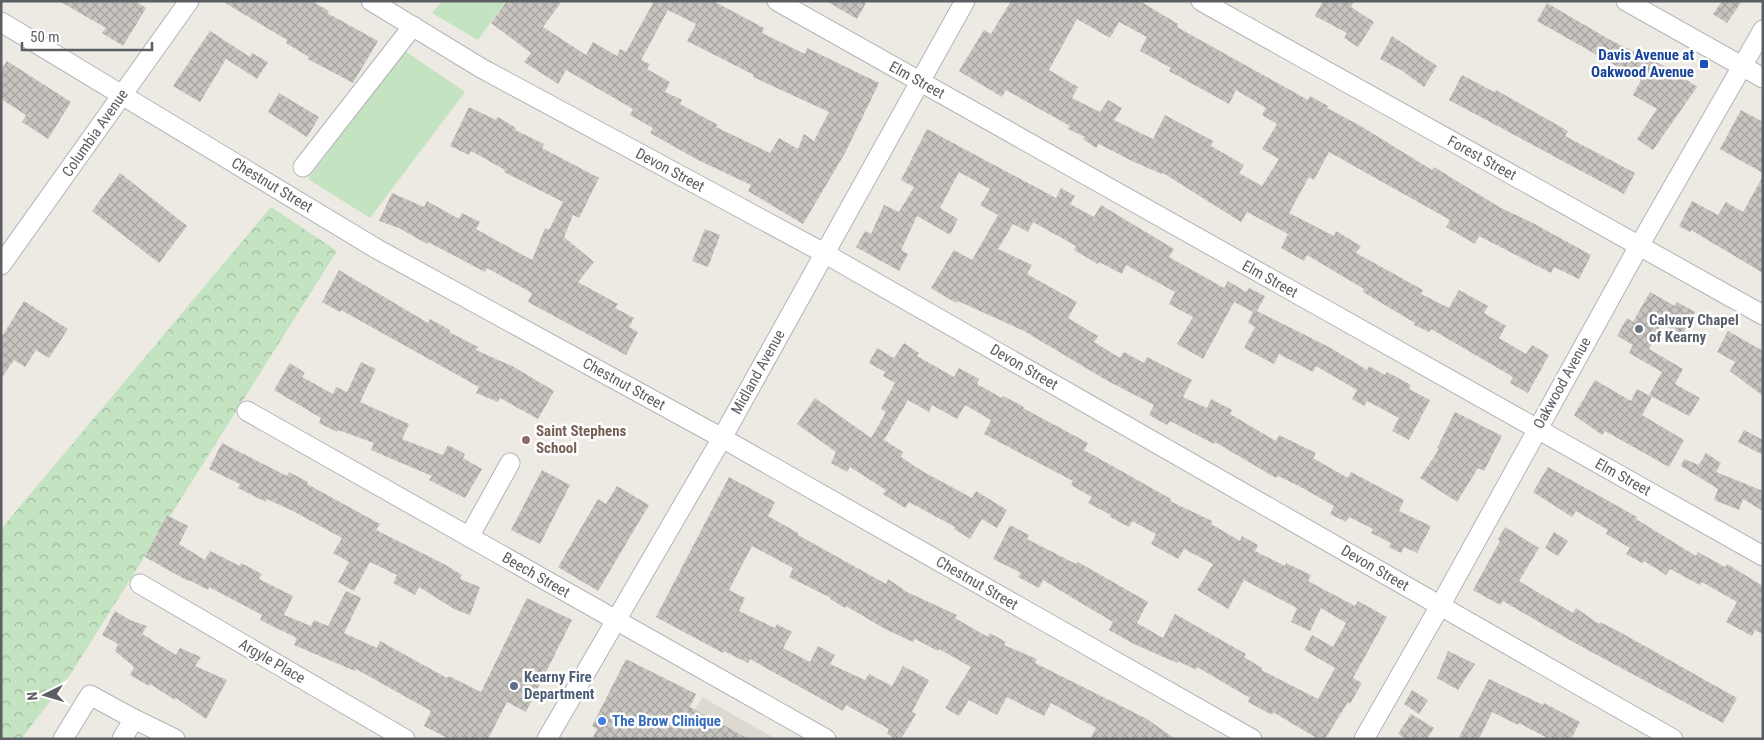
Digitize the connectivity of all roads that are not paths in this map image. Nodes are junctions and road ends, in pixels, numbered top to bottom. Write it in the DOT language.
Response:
graph roads {
  1 [pos="189,1"];
  2 [pos="371,1"];
  3 [pos="777,1"];
  4 [pos="965,1"];
  5 [pos="1201,1"];
  6 [pos="1626,1"];
  7 [pos="1,22"];
  8 [pos="413,26"];
  9 [pos="1763,30"];
  10 [pos="1743,66"];
  11 [pos="1763,78"];
  12 [pos="920,82"];
  13 [pos="122,96"];
  14 [pos="303,167"];
  15 [pos="1639,246"];
  16 [pos="824,253"];
  17 [pos="1,265"];
  18 [pos="1763,315"];
  19 [pos="247,411"];
  20 [pos="1536,428"];
  21 [pos="722,438"];
  22 [pos="510,463"];
  23 [pos="469,537"];
  24 [pos="1763,556"];
  25 [pos="140,584"];
  26 [pos="1440,606"];
  27 [pos="616,620"];
  28 [pos="134,719"];
  29 [pos="63,739"];
  30 [pos="122,739"];
  31 [pos="175,739"];
  32 [pos="405,739"];
  33 [pos="547,739"];
  34 [pos="826,739"];
  35 [pos="1252,739"];
  36 [pos="1364,739"];
  37 [pos="1673,739"];
  1 -- 13 [label="street, Columbia Avenue"];
  2 -- 8 [label="street, Devon Street"];
  3 -- 12 [label="street, Elm Street"];
  4 -- 12 [label="street, Midland Avenue"];
  5 -- 15 [label="street, Forest Street"];
  6 -- 10 [label="street"];
  7 -- 13 [label="street, Chestnut Street"];
  8 -- 14 [label="street"];
  8 -- 16 [label="street, Devon Street"];
  9 -- 10 [label="street, Oakwood Avenue"];
  10 -- 11 [label="street"];
  10 -- 15 [label="street, Oakwood Avenue"];
  12 -- 16 [label="street, Midland Avenue"];
  12 -- 20 [label="street, Elm Street"];
  13 -- 17 [label="street, Columbia Avenue"];
  13 -- 21 [label="street, Chestnut Street"];
  15 -- 18 [label="street, Forest Street"];
  15 -- 20 [label="street, Oakwood Avenue"];
  16 -- 21 [label="street, Midland Avenue"];
  16 -- 26 [label="street, Devon Street"];
  19 -- 23 [label="street, Beech Street"];
  20 -- 24 [label="street, Elm Street"];
  20 -- 26 [label="street, Oakwood Avenue"];
  21 -- 27 [label="street, Midland Avenue"];
  21 -- 35 [label="street, Chestnut Street"];
  22 -- 23 [label="street"];
  23 -- 27 [label="street, Beech Street"];
  25 -- 32 [label="street, Argyle Place"];
  26 -- 36 [label="street, Oakwood Avenue"];
  26 -- 37 [label="street, Devon Street"];
  27 -- 33 [label="street, Midland Avenue"];
  27 -- 34 [label="street, Beech Street"];
  28 -- 29 [label="street"];
  28 -- 30 [label="street"];
  28 -- 31 [label="street"];
}
